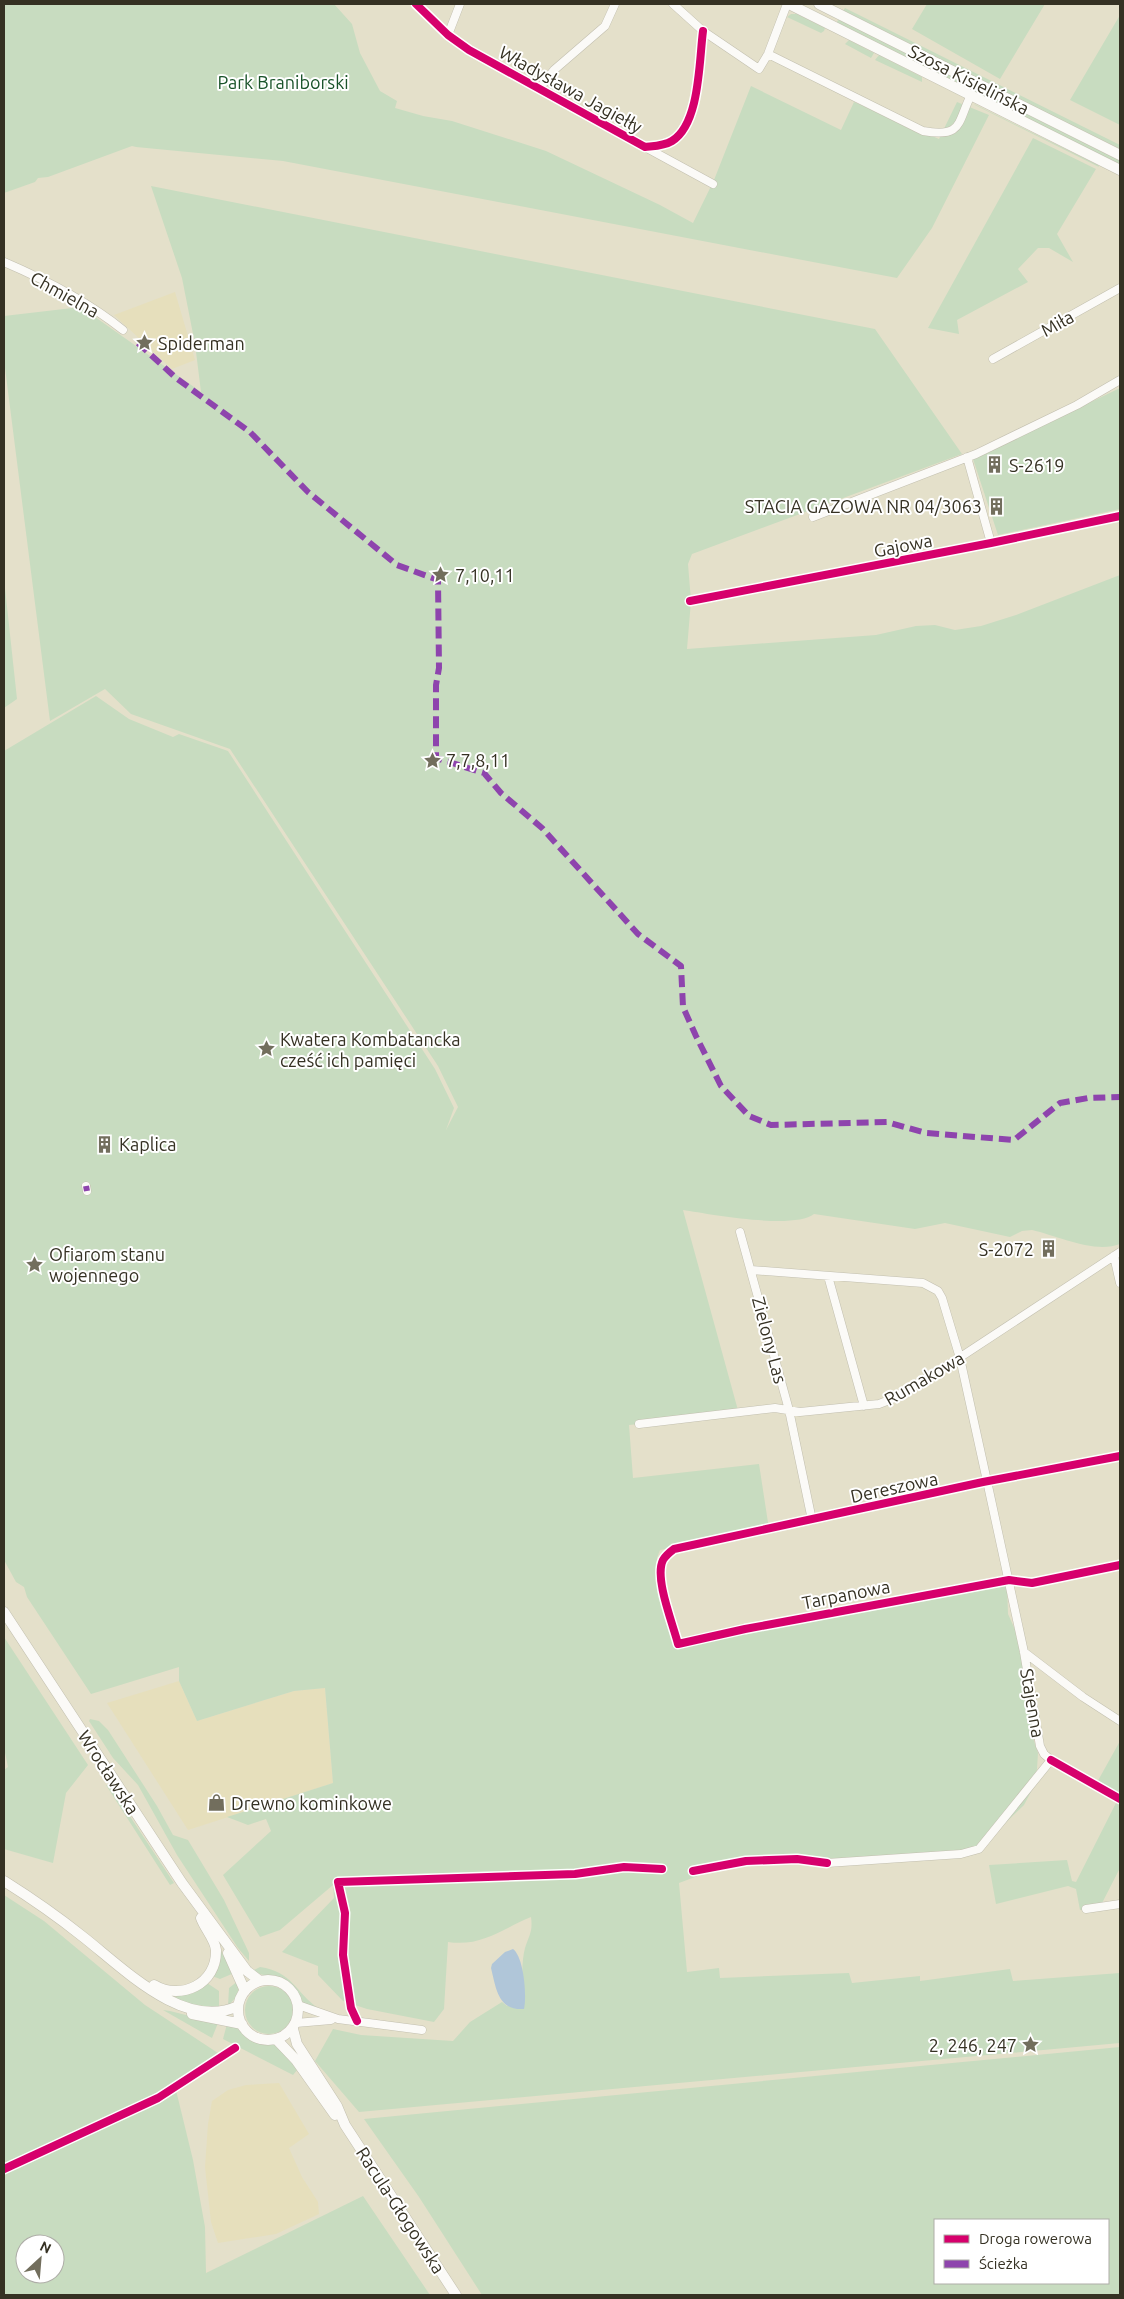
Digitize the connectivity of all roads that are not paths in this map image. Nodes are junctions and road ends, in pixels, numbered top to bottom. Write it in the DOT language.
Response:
graph roads {
  1 [pos="416,4"];
  2 [pos="460,4"];
  3 [pos="615,4"];
  4 [pos="673,4"];
  5 [pos="788,4"];
  6 [pos="819,4"];
  7 [pos="703,31"];
  8 [pos="448,35"];
  9 [pos="768,54"];
  10 [pos="539,89"];
  11 [pos="971,96"];
  12 [pos="645,147"];
  13 [pos="1120,155"];
  14 [pos="1120,170"];
  15 [pos="713,184"];
  16 [pos="4,262"];
  17 [pos="1120,288"];
  18 [pos="123,330"];
  19 [pos="993,359"];
  20 [pos="1120,380"];
  21 [pos="967,457"];
  22 [pos="1120,516"];
  23 [pos="813,517"];
  24 [pos="992,543"];
  25 [pos="690,601"];
  26 [pos="740,1232"];
  27 [pos="1117,1254"];
  28 [pos="751,1270"];
  29 [pos="828,1276"];
  30 [pos="1120,1283"];
  31 [pos="960,1358"];
  32 [pos="864,1406"];
  33 [pos="789,1410"];
  34 [pos="638,1424"];
  35 [pos="1120,1456"];
  36 [pos="987,1481"];
  37 [pos="812,1520"];
  38 [pos="674,1549"];
  39 [pos="1120,1565"];
  40 [pos="1009,1580"];
  41 [pos="4,1612"];
  42 [pos="1024,1652"];
  43 [pos="1120,1720"];
  44 [pos="1051,1760"];
  45 [pos="1120,1799"];
  46 [pos="827,1863"];
  47 [pos="4,1881"];
  48 [pos="196,1903"];
  49 [pos="1120,1904"];
  50 [pos="1086,1909"];
  51 [pos="217,1931"];
  52 [pos="111,1960"];
  53 [pos="128,1974"];
  54 [pos="260,1981"];
  55 [pos="245,1991"];
  56 [pos="298,2005"];
  57 [pos="238,2006"];
  58 [pos="338,2019"];
  59 [pos="242,2024"];
  60 [pos="294,2026"];
  61 [pos="422,2030"];
  62 [pos="276,2039"];
  63 [pos="345,2125"];
  64 [pos="456,2295"];
  1 -- 8 [label="street, Władysława Jagiełły"];
  2 -- 8 [label="street"];
  3 -- 10 [label="street, Władysława Jagiełły"];
  4 -- 7 [label="street"];
  5 -- 9 [label="street"];
  5 -- 11 [label="street, Szosa Kisielińska"];
  6 -- 13 [label="street, Szosa Kisielińska"];
  7 -- 9 [label="street"];
  7 -- 12 [label="street, Władysława Jagiełły"];
  8 -- 10 [label="street, Władysława Jagiełły"];
  9 -- 11 [label="street, Szosa Kisielińska"];
  10 -- 12 [label="street, Władysława Jagiełły"];
  11 -- 14 [label="street, Szosa Kisielińska"];
  12 -- 15 [label="street, Władysława Jagiełły"];
  16 -- 18 [label="street, Chmielna"];
  17 -- 19 [label="street, Miła"];
  20 -- 21 [label="street"];
  21 -- 23 [label="street"];
  21 -- 24 [label="street"];
  22 -- 24 [label="street, Gajowa"];
  24 -- 25 [label="street, Gajowa"];
  26 -- 28 [label="street, Zielony Las"];
  27 -- 30 [label="street"];
  27 -- 31 [label="street, Rumakowa"];
  28 -- 29 [label="street, Zielony Las"];
  28 -- 33 [label="street, Zielony Las"];
  29 -- 31 [label="street, Zielony Las"];
  29 -- 32 [label="street"];
  31 -- 32 [label="street, Rumakowa"];
  31 -- 36 [label="street, Zielony Las"];
  32 -- 33 [label="street, Rumakowa"];
  33 -- 34 [label="street, Rumakowa"];
  33 -- 37 [label="street"];
  35 -- 36 [label="street, Dereszowa"];
  36 -- 37 [label="street, Dereszowa"];
  36 -- 40 [label="street, Stajenna"];
  37 -- 38 [label="street, Dereszowa"];
  38 -- 40 [label="street, Tarpanowa"];
  39 -- 40 [label="street, Tarpanowa"];
  40 -- 42 [label="street, Stajenna"];
  41 -- 48 [label="street, Wrocławska"];
  42 -- 43 [label="street"];
  42 -- 44 [label="street, Stajenna"];
  44 -- 45 [label="street, Stajenna"];
  44 -- 46 [label="street"];
  47 -- 52 [label="street"];
  48 -- 51 [label="street, Wrocławska"];
  48 -- 52 [label="street"];
  49 -- 50 [label="street"];
  51 -- 54 [label="street, Wrocławska"];
  51 -- 55 [label="street, Wrocławska"];
  52 -- 53 [label="street"];
  53 -- 57 [label="street"];
  53 -- 59 [label="street"];
  54 -- 55 [label="street"];
  54 -- 56 [label="street"];
  55 -- 57 [label="street"];
  56 -- 58 [label="street"];
  56 -- 60 [label="street"];
  57 -- 59 [label="street"];
  58 -- 60 [label="street"];
  58 -- 61 [label="street"];
  59 -- 62 [label="street"];
  60 -- 62 [label="street"];
  60 -- 63 [label="street, Racula-Głogowska"];
  62 -- 63 [label="street, Racula-Głogowska"];
  63 -- 64 [label="street, Racula-Głogowska"];
}
